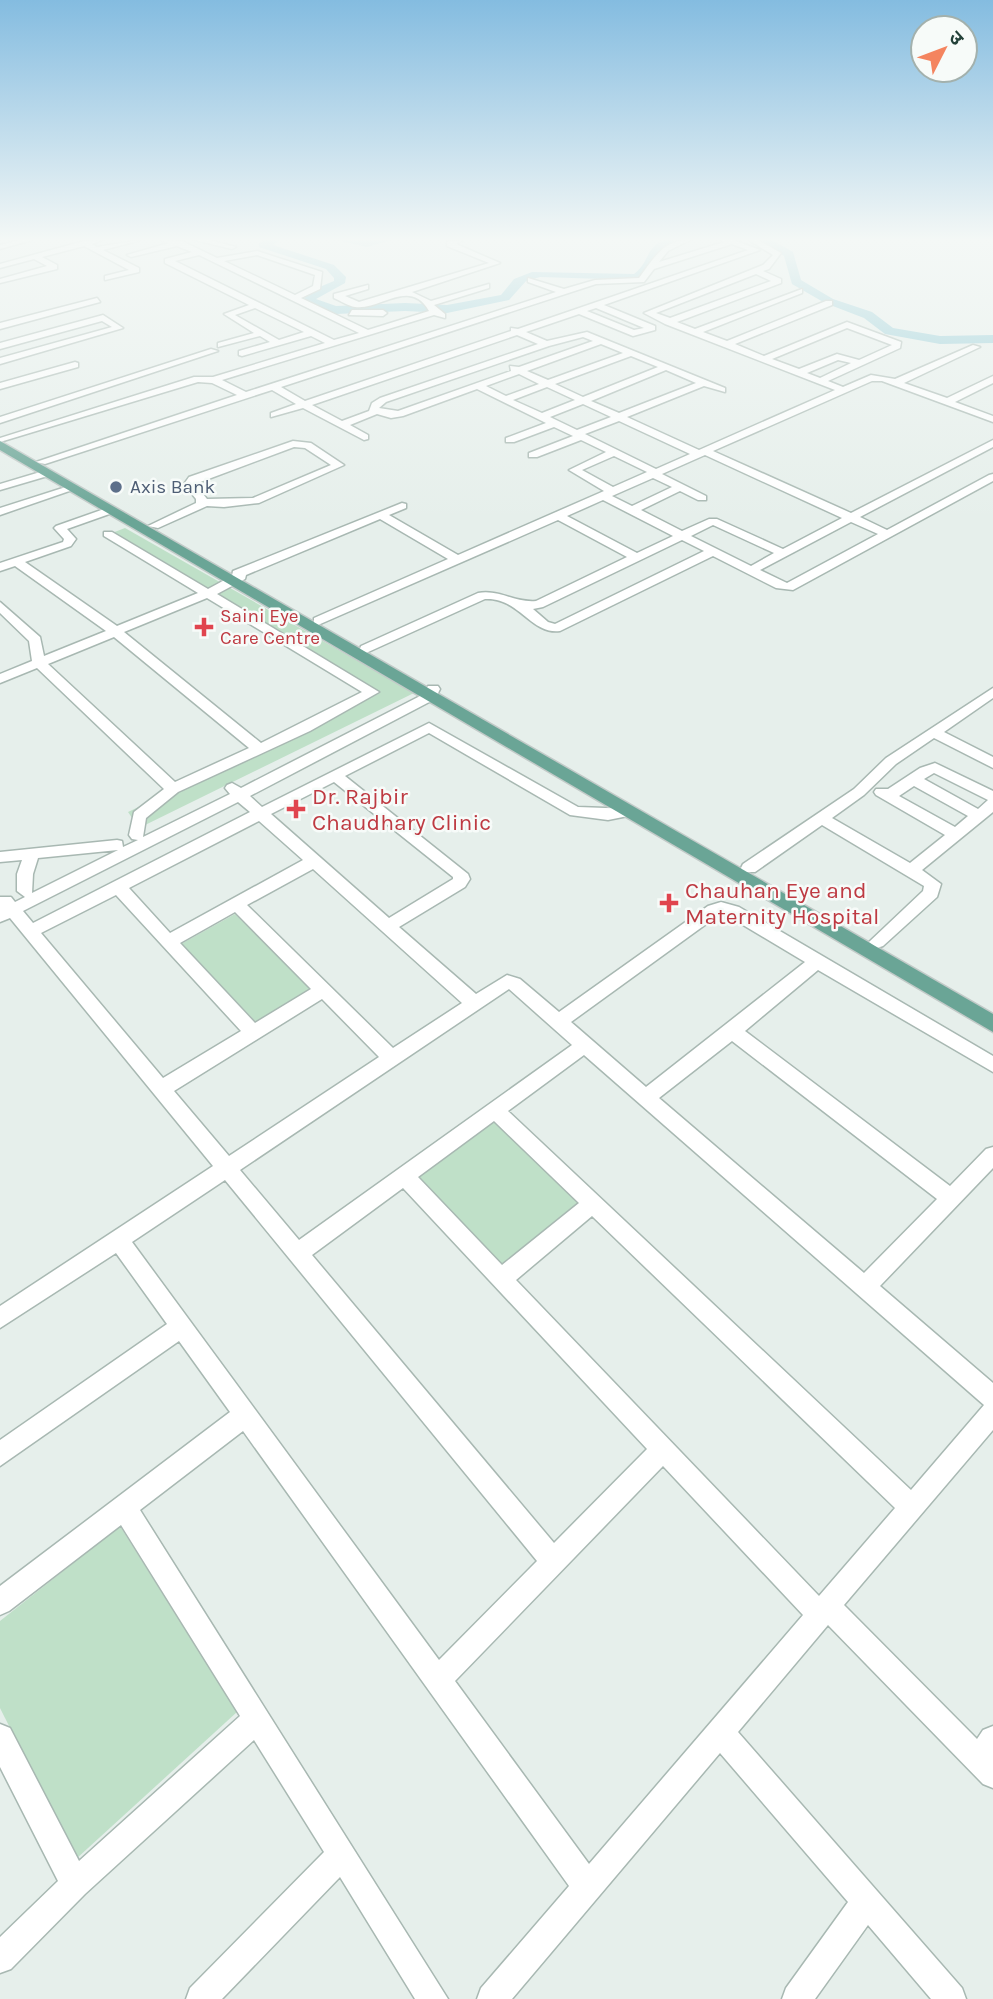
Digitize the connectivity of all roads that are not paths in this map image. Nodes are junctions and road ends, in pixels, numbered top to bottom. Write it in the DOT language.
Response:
graph roads {
  1 [pos="47,333"];
  2 [pos="100,333"];
  3 [pos="311,333"];
  4 [pos="365,333"];
  5 [pos="435,333"];
  6 [pos="515,333"];
  7 [pos="522,333"];
  8 [pos="697,333"];
  9 [pos="755,333"];
  10 [pos="827,333"];
  11 [pos="868,333"];
  12 [pos="262,334"];
  13 [pos="601,341"];
  14 [pos="334,342"];
  15 [pos="278,343"];
  16 [pos="547,344"];
  17 [pos="726,345"];
  18 [pos="0,346"];
  19 [pos="976,347"];
  20 [pos="385,350"];
  21 [pos="631,353"];
  22 [pos="242,354"];
  23 [pos="396,355"];
  24 [pos="366,356"];
  25 [pos="764,359"];
  26 [pos="407,360"];
  27 [pos="0,361"];
  28 [pos="497,361"];
  29 [pos="860,363"];
  30 [pos="75,365"];
  31 [pos="418,366"];
  32 [pos="666,367"];
  33 [pos="519,370"];
  34 [pos="799,373"];
  35 [pos="215,380"];
  36 [pos="993,380"];
  37 [pos="820,381"];
  38 [pos="704,383"];
  39 [pos="895,383"];
  40 [pos="548,384"];
  41 [pos="0,386"];
  42 [pos="272,386"];
  43 [pos="478,386"];
  44 [pos="981,386"];
  45 [pos="722,390"];
  46 [pos="843,390"];
  47 [pos="993,390"];
  48 [pos="244,395"];
  49 [pos="506,399"];
  50 [pos="584,400"];
  51 [pos="947,402"];
  52 [pos="304,405"];
  53 [pos="41,407"];
  54 [pos="375,410"];
  55 [pos="274,415"];
  56 [pos="619,416"];
  57 [pos="542,417"];
  58 [pos="993,419"];
  59 [pos="0,420"];
  60 [pos="62,421"];
  61 [pos="555,423"];
  62 [pos="342,425"];
  63 [pos="579,435"];
  64 [pos="364,437"];
  65 [pos="510,440"];
  66 [pos="1,441"];
  67 [pos="993,443"];
  68 [pos="614,452"];
  69 [pos="702,453"];
  70 [pos="533,455"];
  71 [pos="939,471"];
  72 [pos="655,474"];
  73 [pos="55,476"];
  74 [pos="951,476"];
  75 [pos="993,477"];
  76 [pos="964,481"];
  77 [pos="0,486"];
  78 [pos="976,486"];
  79 [pos="681,487"];
  80 [pos="609,494"];
  81 [pos="702,498"];
  82 [pos="0,501"];
  83 [pos="203,502"];
  84 [pos="402,506"];
  85 [pos="111,510"];
  86 [pos="632,510"];
  87 [pos="0,512"];
  88 [pos="381,514"];
  89 [pos="558,516"];
  90 [pos="851,517"];
  91 [pos="153,526"];
  92 [pos="108,534"];
  93 [pos="887,534"];
  94 [pos="682,536"];
  95 [pos="713,551"];
  96 [pos="783,554"];
  97 [pos="458,560"];
  98 [pos="16,561"];
  99 [pos="654,562"];
  100 [pos="0,567"];
  101 [pos="751,570"];
  102 [pos="237,577"];
  103 [pos="207,594"];
  104 [pos="521,605"];
  105 [pos="0,606"];
  106 [pos="318,621"];
  107 [pos="115,631"];
  108 [pos="366,649"];
  109 [pos="38,663"];
  110 [pos="3,674"];
  111 [pos="428,692"];
  112 [pos="993,692"];
  113 [pos="935,733"];
  114 [pos="259,749"];
  115 [pos="993,763"];
  116 [pos="335,775"];
  117 [pos="913,779"];
  118 [pos="869,785"];
  119 [pos="173,789"];
  120 [pos="236,792"];
  121 [pos="888,796"];
  122 [pos="993,797"];
  123 [pos="993,804"];
  124 [pos="628,812"];
  125 [pos="261,813"];
  126 [pos="979,816"];
  127 [pos="822,818"];
  128 [pos="956,834"];
  129 [pos="137,835"];
  130 [pos="117,845"];
  131 [pos="32,854"];
  132 [pos="0,857"];
  133 [pos="314,861"];
  134 [pos="749,868"];
  135 [pos="911,871"];
  136 [pos="118,887"];
  137 [pos="25,891"];
  138 [pos="236,904"];
  139 [pos="4,908"];
  140 [pos="388,926"];
  141 [pos="30,932"];
  142 [pos="168,942"];
  143 [pos="877,942"];
  144 [pos="817,961"];
  145 [pos="323,989"];
  146 [pos="473,1002"];
  147 [pos="993,1009"];
  148 [pos="558,1022"];
  149 [pos="993,1024"];
  150 [pos="732,1031"];
  151 [pos="253,1033"];
  152 [pos="585,1045"];
  153 [pos="391,1057"];
  154 [pos="993,1065"];
  155 [pos="161,1089"];
  156 [pos="646,1098"];
  157 [pos="495,1110"];
  158 [pos="993,1155"];
  159 [pos="226,1167"];
  160 [pos="404,1176"];
  161 [pos="951,1198"];
  162 [pos="593,1203"];
  163 [pos="118,1239"];
  164 [pos="298,1253"];
  165 [pos="501,1279"];
  166 [pos="865,1287"];
  167 [pos="0,1318"];
  168 [pos="181,1327"];
  169 [pos="993,1398"];
  170 [pos="993,1412"];
  171 [pos="245,1415"];
  172 [pos="663,1450"];
  173 [pos="0,1454"];
  174 [pos="124,1507"];
  175 [pos="912,1507"];
  176 [pos="553,1561"];
  177 [pos="0,1602"];
  178 [pos="823,1611"];
  179 [pos="438,1680"];
  180 [pos="257,1719"];
  181 [pos="720,1732"];
  182 [pos="0,1738"];
  183 [pos="988,1758"];
  184 [pos="342,1854"];
  185 [pos="75,1884"];
  186 [pos="588,1887"];
  187 [pos="866,1902"];
  188 [pos="0,1958"];
  189 [pos="201,1999"];
  190 [pos="433,1999"];
  191 [pos="492,1999"];
  192 [pos="797,1999"];
  193 [pos="951,1999"];
  1 -- 18 [label="street"];
  2 -- 27 [label="street"];
  3 -- 14 [label="street"];
  3 -- 15 [label="street"];
  4 -- 14 [label="street"];
  5 -- 20 [label="street"];
  6 -- 31 [label="street"];
  7 -- 16 [label="street"];
  8 -- 17 [label="street"];
  9 -- 17 [label="street"];
  10 -- 25 [label="street"];
  11 -- 29 [label="street"];
  12 -- 15 [label="street"];
  12 -- 53 [label="street"];
  13 -- 16 [label="street"];
  13 -- 21 [label="street"];
  13 -- 33 [label="street"];
  14 -- 24 [label="street"];
  14 -- 35 [label="street"];
  15 -- 22 [label="street"];
  16 -- 28 [label="street"];
  17 -- 25 [label="street"];
  19 -- 39 [label="street"];
  20 -- 23 [label="street"];
  20 -- 24 [label="street"];
  21 -- 32 [label="street"];
  21 -- 40 [label="street"];
  24 -- 42 [label="street"];
  25 -- 34 [label="street"];
  26 -- 31 [label="street"];
  28 -- 33 [label="street"];
  28 -- 54 [label="street"];
  29 -- 34 [label="street"];
  29 -- 37 [label="street"];
  30 -- 41 [label="street"];
  31 -- 52 [label="street"];
  32 -- 38 [label="street"];
  32 -- 50 [label="street"];
  33 -- 40 [label="street"];
  33 -- 43 [label="street"];
  34 -- 37 [label="street"];
  35 -- 48 [label="street"];
  35 -- 60 [label="street"];
  36 -- 44 [label="street"];
  37 -- 46 [label="street"];
  38 -- 45 [label="street"];
  38 -- 56 [label="street"];
  39 -- 46 [label="street"];
  39 -- 51 [label="street"];
  40 -- 49 [label="street"];
  40 -- 50 [label="street"];
  42 -- 48 [label="street"];
  42 -- 52 [label="street"];
  43 -- 49 [label="street"];
  43 -- 54 [label="street"];
  44 -- 47 [label="street"];
  44 -- 51 [label="street"];
  46 -- 69 [label="street"];
  48 -- 73 [label="street"];
  49 -- 57 [label="street"];
  50 -- 56 [label="street"];
  50 -- 57 [label="street"];
  51 -- 58 [label="street"];
  52 -- 55 [label="street"];
  52 -- 62 [label="street"];
  53 -- 59 [label="street"];
  53 -- 60 [label="street"];
  54 -- 62 [label="street"];
  56 -- 63 [label="street"];
  56 -- 69 [label="street"];
  57 -- 61 [label="street"];
  60 -- 66 [label="street"];
  61 -- 63 [label="street"];
  61 -- 65 [label="street"];
  62 -- 64 [label="street"];
  63 -- 68 [label="street"];
  63 -- 70 [label="street"];
  66 -- 73 [label="main road"];
  67 -- 71 [label="street"];
  68 -- 72 [label="street"];
  68 -- 80 [label="street"];
  69 -- 72 [label="street"];
  69 -- 90 [label="street"];
  71 -- 74 [label="street"];
  71 -- 90 [label="street"];
  72 -- 79 [label="street"];
  72 -- 80 [label="street"];
  73 -- 77 [label="street"];
  73 -- 82 [label="street"];
  73 -- 85 [label="main road"];
  73 -- 87 [label="street"];
  73 -- 91 [label="main road"];
  75 -- 78 [label="street"];
  76 -- 78 [label="street"];
  78 -- 93 [label="street"];
  79 -- 81 [label="street"];
  79 -- 86 [label="street"];
  80 -- 86 [label="street"];
  80 -- 89 [label="street"];
  83 -- 83 [label="street"];
  83 -- 91 [label="street"];
  84 -- 88 [label="street"];
  85 -- 98 [label="street"];
  85 -- 102 [label="main road"];
  86 -- 94 [label="street"];
  88 -- 97 [label="street"];
  88 -- 102 [label="street"];
  89 -- 97 [label="street"];
  89 -- 99 [label="street"];
  90 -- 93 [label="street"];
  90 -- 96 [label="street"];
  91 -- 102 [label="main road"];
  92 -- 103 [label="street"];
  93 -- 101 [label="street"];
  94 -- 95 [label="street"];
  94 -- 96 [label="street"];
  94 -- 99 [label="street"];
  95 -- 99 [label="street"];
  95 -- 101 [label="street"];
  96 -- 101 [label="street"];
  97 -- 106 [label="street"];
  98 -- 100 [label="street"];
  98 -- 107 [label="street"];
  99 -- 104 [label="street"];
  99 -- 104 [label="street"];
  102 -- 103 [label="street"];
  102 -- 106 [label="main road"];
  102 -- 111 [label="main road"];
  103 -- 107 [label="street"];
  103 -- 114 [label="street"];
  104 -- 108 [label="street"];
  105 -- 109 [label="street"];
  106 -- 108 [label="main road"];
  107 -- 109 [label="street"];
  107 -- 114 [label="street"];
  108 -- 111 [label="main road"];
  109 -- 110 [label="street"];
  109 -- 119 [label="street"];
  111 -- 120 [label="street"];
  111 -- 124 [label="main road"];
  111 -- 134 [label="main road"];
  112 -- 113 [label="street"];
  113 -- 115 [label="street"];
  113 -- 118 [label="street"];
  114 -- 119 [label="street"];
  116 -- 124 [label="street"];
  116 -- 125 [label="street"];
  116 -- 140 [label="street"];
  117 -- 121 [label="street"];
  117 -- 122 [label="street"];
  117 -- 126 [label="street"];
  118 -- 121 [label="street"];
  118 -- 127 [label="street"];
  119 -- 129 [label="street"];
  120 -- 125 [label="street"];
  120 -- 129 [label="street"];
  120 -- 139 [label="street"];
  121 -- 128 [label="street"];
  123 -- 126 [label="street"];
  124 -- 149 [label="main road"];
  125 -- 133 [label="street"];
  125 -- 136 [label="street"];
  126 -- 128 [label="street"];
  127 -- 134 [label="street"];
  127 -- 135 [label="street"];
  128 -- 135 [label="street"];
  129 -- 130 [label="street"];
  130 -- 131 [label="street"];
  130 -- 137 [label="street"];
  131 -- 132 [label="street"];
  131 -- 137 [label="street"];
  133 -- 138 [label="street"];
  133 -- 140 [label="street"];
  134 -- 143 [label="main road"];
  135 -- 143 [label="street"];
  136 -- 141 [label="street"];
  136 -- 142 [label="street"];
  137 -- 139 [label="street"];
  138 -- 142 [label="street"];
  138 -- 145 [label="street"];
  139 -- 141 [label="street"];
  140 -- 146 [label="street"];
  141 -- 155 [label="street"];
  142 -- 151 [label="street"];
  143 -- 147 [label="main road"];
  144 -- 148 [label="street"];
  144 -- 150 [label="street"];
  144 -- 154 [label="street"];
  145 -- 151 [label="street"];
  145 -- 153 [label="street"];
  146 -- 148 [label="street"];
  146 -- 153 [label="street"];
  148 -- 152 [label="street"];
  150 -- 156 [label="street"];
  150 -- 161 [label="street"];
  151 -- 155 [label="street"];
  152 -- 156 [label="street"];
  152 -- 157 [label="street"];
  153 -- 159 [label="street"];
  155 -- 159 [label="street"];
  156 -- 166 [label="street"];
  157 -- 160 [label="street"];
  157 -- 162 [label="street"];
  158 -- 161 [label="street"];
  159 -- 163 [label="street"];
  159 -- 164 [label="street"];
  160 -- 164 [label="street"];
  160 -- 165 [label="street"];
  161 -- 166 [label="street"];
  162 -- 165 [label="street"];
  162 -- 175 [label="street"];
  163 -- 167 [label="street"];
  163 -- 168 [label="street"];
  164 -- 176 [label="street"];
  165 -- 172 [label="street"];
  166 -- 169 [label="street"];
  168 -- 171 [label="street"];
  168 -- 173 [label="street"];
  170 -- 175 [label="street"];
  171 -- 174 [label="street"];
  171 -- 179 [label="street"];
  172 -- 176 [label="street"];
  172 -- 178 [label="street"];
  174 -- 177 [label="street"];
  174 -- 180 [label="street"];
  175 -- 178 [label="street"];
  176 -- 179 [label="street"];
  178 -- 181 [label="street"];
  178 -- 183 [label="street"];
  179 -- 186 [label="street"];
  180 -- 184 [label="street"];
  180 -- 185 [label="street"];
  181 -- 186 [label="street"];
  181 -- 187 [label="street"];
  182 -- 185 [label="street"];
  184 -- 189 [label="street"];
  184 -- 190 [label="street"];
  185 -- 188 [label="street"];
  186 -- 191 [label="street"];
  187 -- 192 [label="street"];
  187 -- 193 [label="street"];
}
